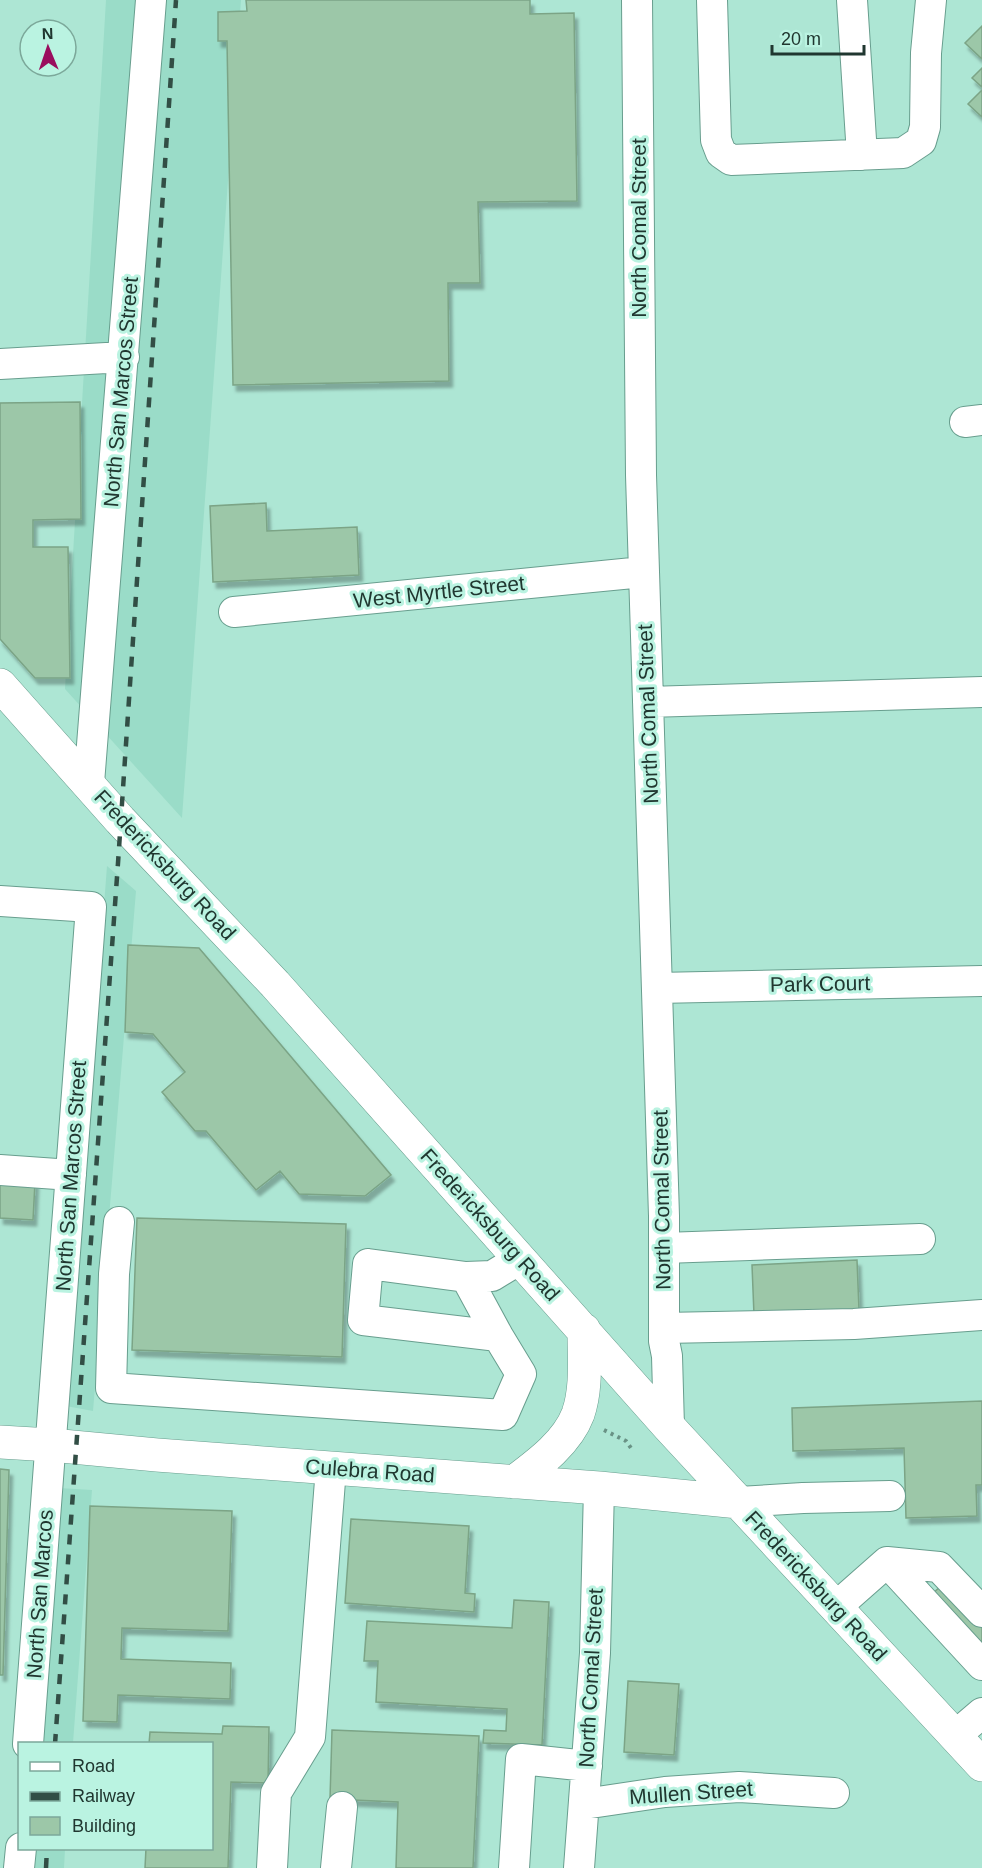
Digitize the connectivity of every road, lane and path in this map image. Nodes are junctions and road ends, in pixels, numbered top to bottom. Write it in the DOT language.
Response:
graph roads {
  1 [pos="151,0"];
  2 [pos="637,0"];
  3 [pos="712,0"];
  4 [pos="852,0"];
  5 [pos="931,0"];
  6 [pos="952,0"];
  7 [pos="862,155"];
  8 [pos="124,357"];
  9 [pos="0,364"];
  10 [pos="643,572"];
  11 [pos="234,612"];
  12 [pos="0,684"];
  13 [pos="982,692"];
  14 [pos="648,702"];
  15 [pos="90,783"];
  16 [pos="0,901"];
  17 [pos="982,981"];
  18 [pos="657,988"];
  19 [pos="0,1170"];
  20 [pos="71,1175"];
  21 [pos="119,1222"];
  22 [pos="920,1239"];
  23 [pos="664,1248"];
  24 [pos="520,1259"];
  25 [pos="466,1277"];
  26 [pos="982,1315"];
  27 [pos="664,1328"];
  28 [pos="584,1330"];
  29 [pos="498,1336"];
  30 [pos="669,1427"];
  31 [pos="599,1428"];
  32 [pos="633,1438"];
  33 [pos="626,1441"];
  34 [pos="0,1442"];
  35 [pos="51,1444"];
  36 [pos="631,1448"];
  37 [pos="331,1468"];
  38 [pos="514,1482"];
  39 [pos="599,1488"];
  40 [pos="890,1496"];
  41 [pos="739,1502"];
  42 [pos="887,1562"];
  43 [pos="836,1607"];
  44 [pos="982,1612"];
  45 [pos="982,1665"];
  46 [pos="982,1713"];
  47 [pos="956,1736"];
  48 [pos="28,1742"];
  49 [pos="982,1765"];
  50 [pos="587,1766"];
  51 [pos="834,1793"];
  52 [pos="584,1804"];
  53 [pos="342,1807"];
  54 [pos="21,1850"];
  55 [pos="19,1868"];
  56 [pos="272,1868"];
  57 [pos="336,1868"];
  58 [pos="514,1868"];
  59 [pos="579,1868"];
  1 -- 8 [label="street, North San Marcos Street"];
  2 -- 10 [label="street, North Comal Street"];
  3 -- 7 [label="street"];
  4 -- 7 [label="street"];
  5 -- 6 [label="street"];
  5 -- 7 [label="street"];
  8 -- 9 [label="street"];
  8 -- 15 [label="street, North San Marcos Street"];
  10 -- 11 [label="street, West Myrtle Street"];
  10 -- 14 [label="street, North Comal Street"];
  12 -- 15 [label="main road, Fredericksburg Road"];
  13 -- 14 [label="street"];
  14 -- 18 [label="street, North Comal Street"];
  15 -- 24 [label="main road, Fredericksburg Road"];
  16 -- 20 [label="street, North San Marcos Street"];
  17 -- 18 [label="street, Park Court"];
  18 -- 23 [label="street, North Comal Street"];
  19 -- 20 [label="street"];
  20 -- 35 [label="street, North San Marcos Street"];
  21 -- 29 [label="street"];
  22 -- 23 [label="street"];
  23 -- 27 [label="street, North Comal Street"];
  24 -- 25 [label="street"];
  24 -- 28 [label="main road, Fredericksburg Road"];
  25 -- 29 [label="street"];
  25 -- 29 [label="street"];
  26 -- 27 [label="street"];
  27 -- 30 [label="street, North Comal Street"];
  28 -- 30 [label="main road, Fredericksburg Road"];
  28 -- 38 [label="main road"];
  30 -- 41 [label="main road, Fredericksburg Road"];
  31 -- 33 [label="path"];
  32 -- 33 [label="path"];
  33 -- 36 [label="path"];
  34 -- 35 [label="main road, Culebra Road"];
  35 -- 37 [label="main road, Culebra Road"];
  35 -- 48 [label="street, North San Marcos"];
  37 -- 38 [label="main road, Culebra Road"];
  37 -- 56 [label="street"];
  38 -- 39 [label="main road, Culebra Road"];
  39 -- 41 [label="main road, Culebra Road"];
  39 -- 50 [label="street, North Comal Street"];
  40 -- 41 [label="street"];
  41 -- 43 [label="main road, Fredericksburg Road"];
  42 -- 43 [label="street"];
  42 -- 44 [label="street"];
  42 -- 45 [label="street"];
  43 -- 47 [label="main road, Fredericksburg Road"];
  46 -- 47 [label="street"];
  47 -- 49 [label="main road, Fredericksburg Road"];
  50 -- 52 [label="street, North Comal Street"];
  50 -- 58 [label="street"];
  51 -- 52 [label="street, Mullen Street"];
  52 -- 59 [label="street, North Comal Street"];
  53 -- 57 [label="street"];
  54 -- 55 [label="street"];
}
